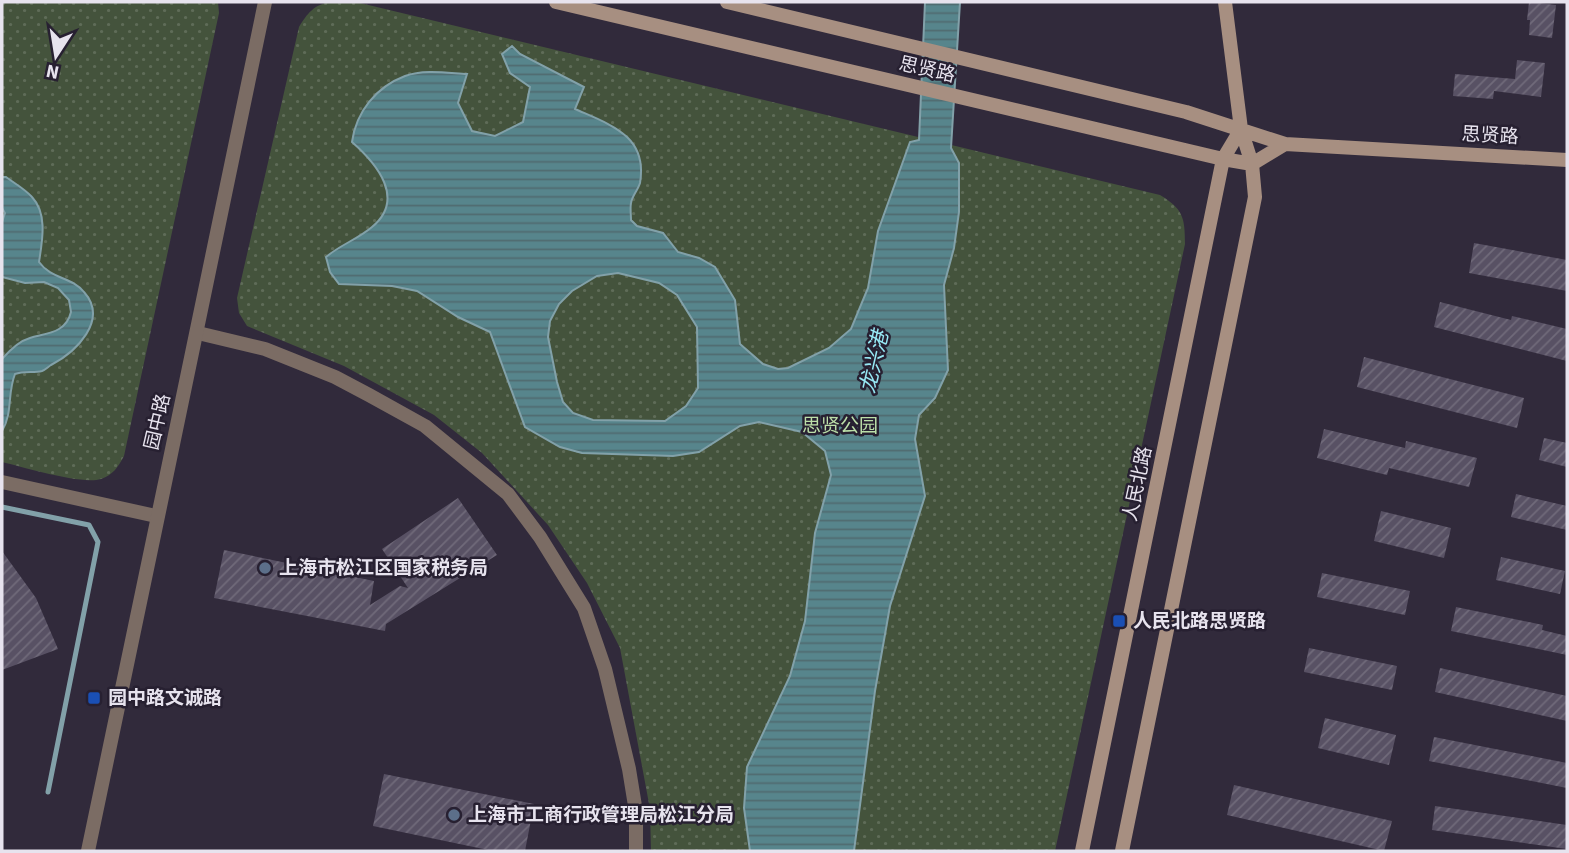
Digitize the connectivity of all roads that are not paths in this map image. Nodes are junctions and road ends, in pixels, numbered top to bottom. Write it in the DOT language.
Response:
graph roads {
  1 [pos="265,2"];
  2 [pos="556,2"];
  3 [pos="727,2"];
  4 [pos="1225,2"];
  5 [pos="1241,129"];
  6 [pos="1285,144"];
  7 [pos="1223,159"];
  8 [pos="1567,160"];
  9 [pos="1252,164"];
  10 [pos="198,332"];
  11 [pos="2,482"];
  12 [pos="156,516"];
  13 [pos="88,851"];
  14 [pos="636,851"];
  15 [pos="1082,851"];
  16 [pos="1122,851"];
  1 -- 10 [label="street, 园中路"];
  2 -- 7 [label="main road, 思贤路"];
  3 -- 5 [label="main road, 思贤路"];
  4 -- 5 [label="main road"];
  5 -- 6 [label="main road, 思贤路"];
  5 -- 7 [label="main road, 人民北路"];
  5 -- 9 [label="main road"];
  6 -- 8 [label="main road, 思贤路"];
  6 -- 9 [label="main road"];
  7 -- 9 [label="main road, 思贤路"];
  7 -- 15 [label="main road, 人民北路"];
  9 -- 16 [label="main road"];
  10 -- 12 [label="street, 园中路"];
  10 -- 14 [label="street"];
  11 -- 12 [label="street"];
  12 -- 13 [label="street, 园中路"];
}
